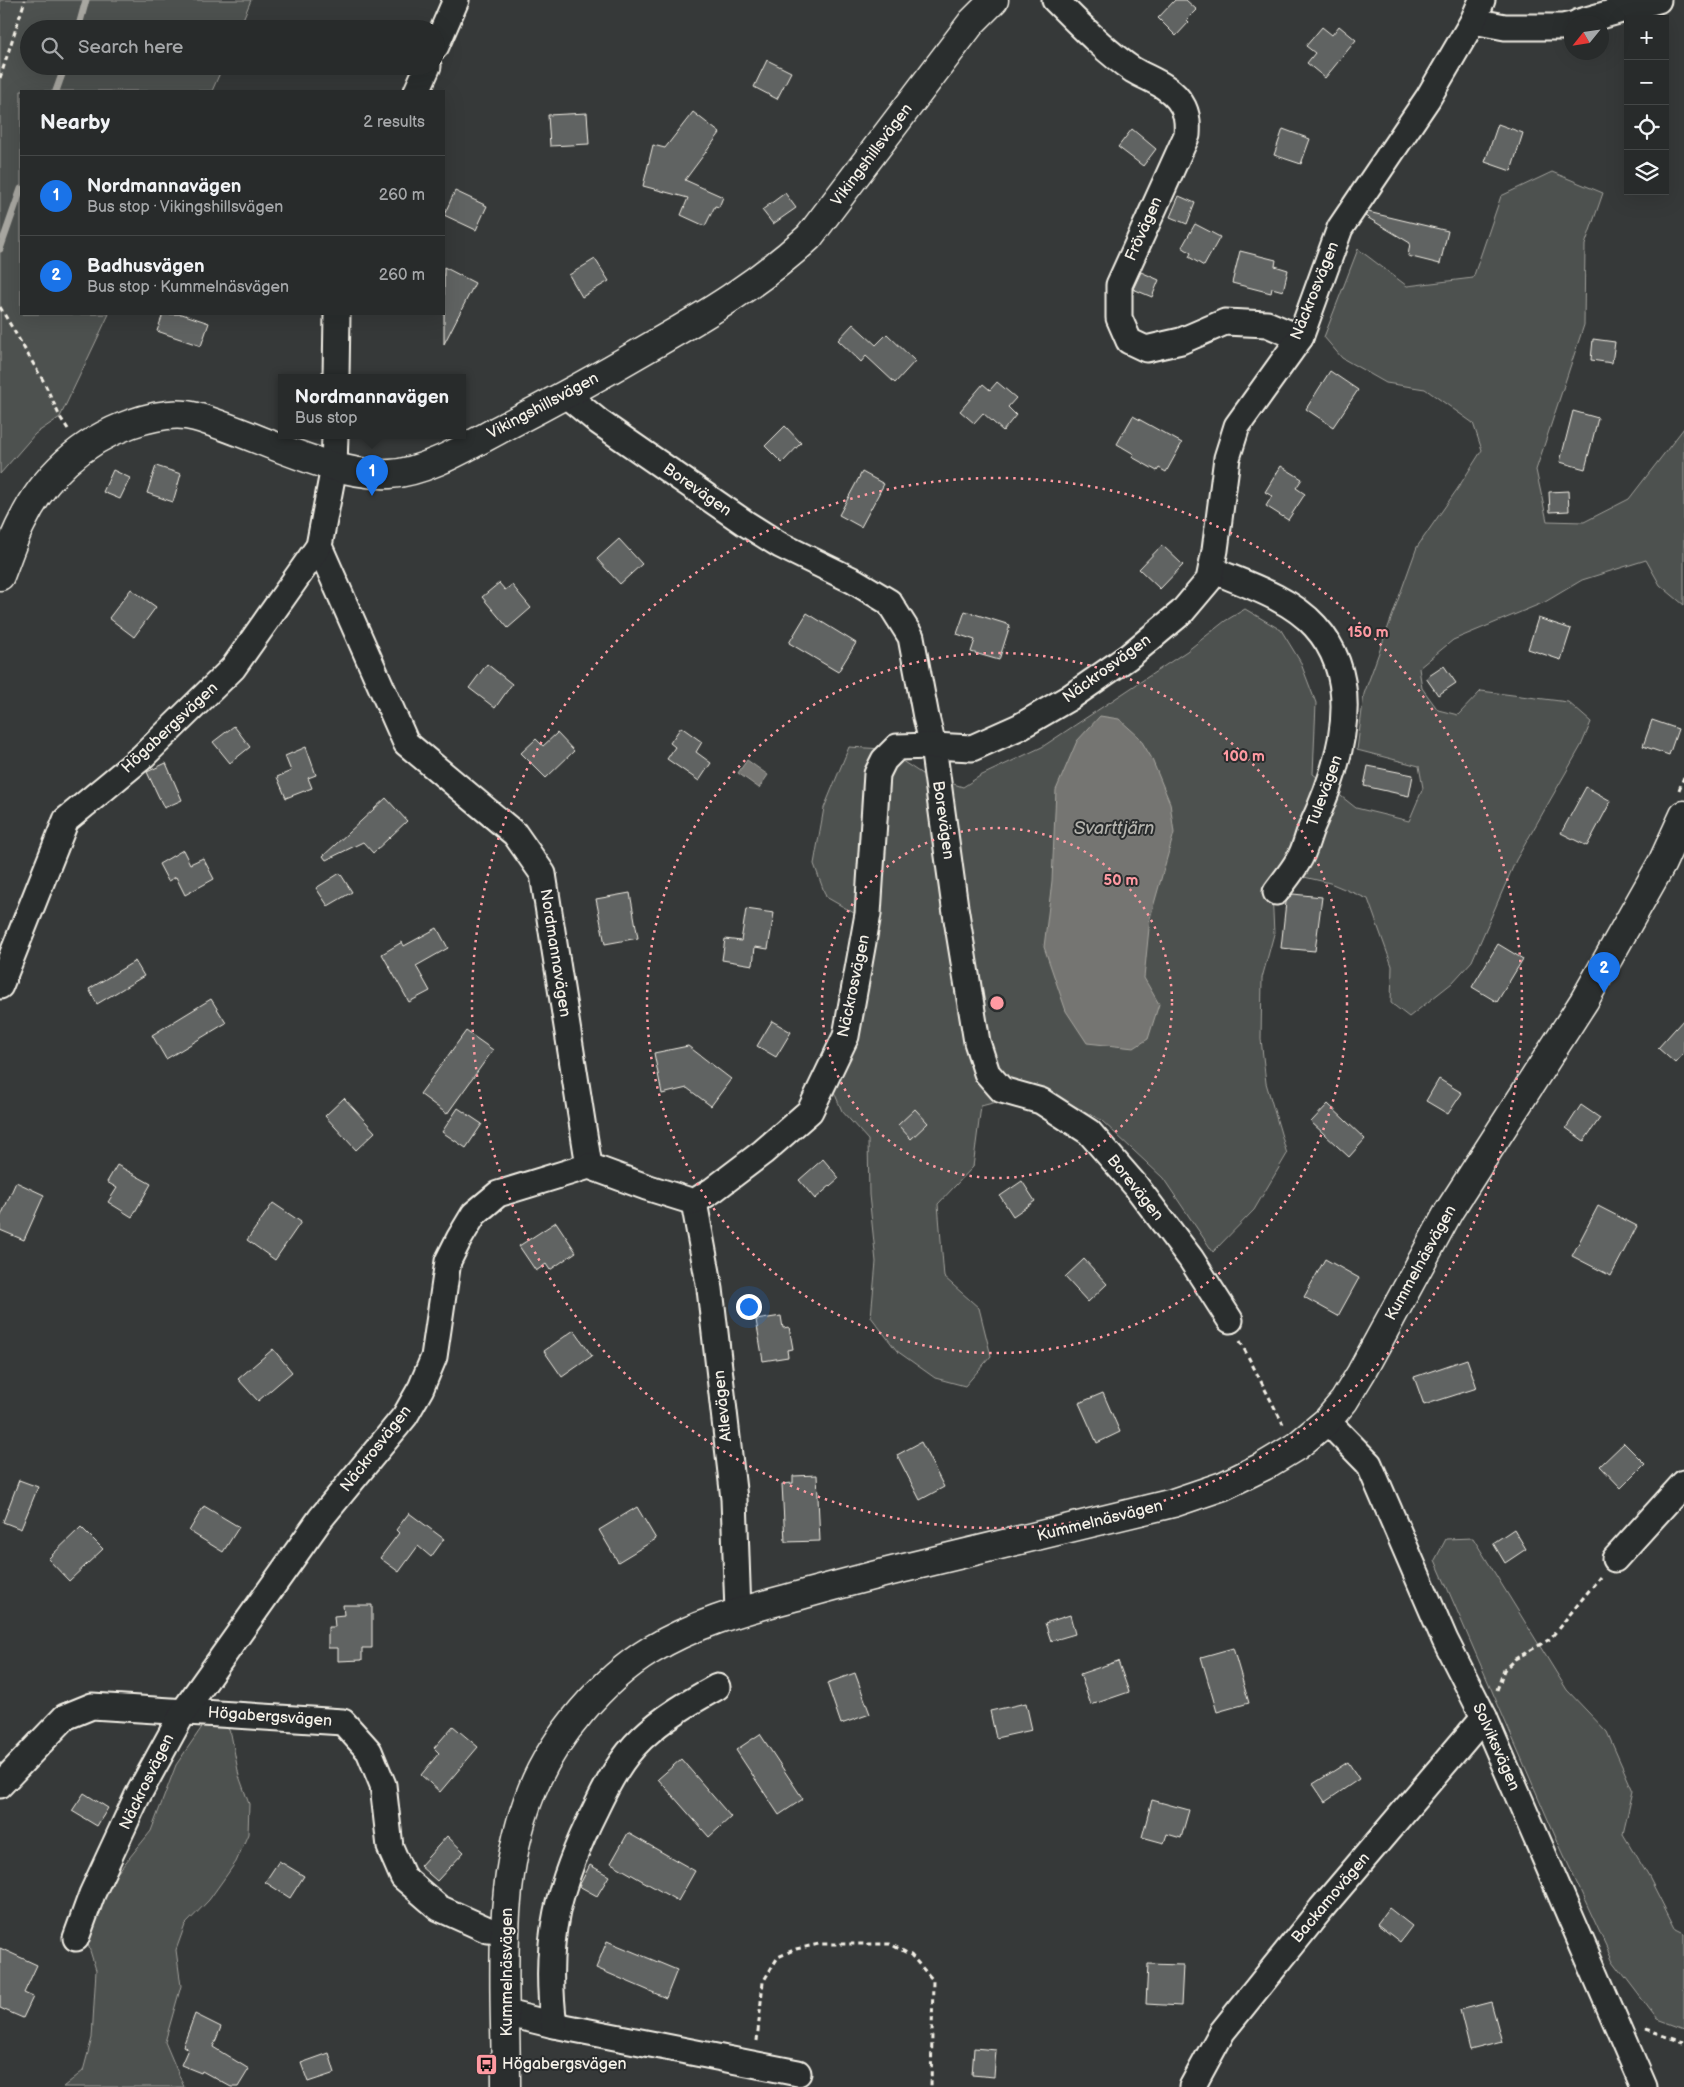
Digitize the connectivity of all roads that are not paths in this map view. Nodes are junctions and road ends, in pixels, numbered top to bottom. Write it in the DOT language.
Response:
graph roads {
  1 [pos="456,0"];
  2 [pos="994,0"];
  3 [pos="1055,0"];
  4 [pos="1658,0"];
  5 [pos="1477,10"];
  6 [pos="1604,15"];
  7 [pos="445,25"];
  8 [pos="1564,27"];
  9 [pos="424,75"];
  10 [pos="417,90"];
  11 [pos="337,315"];
  12 [pos="1300,338"];
  13 [pos="336,374"];
  14 [pos="566,395"];
  15 [pos="335,439"];
  16 [pos="334,467"];
  17 [pos="319,546"];
  18 [pos="1212,570"];
  19 [pos="0,576"];
  20 [pos="933,746"];
  21 [pos="1683,822"];
  22 [pos="1276,892"];
  23 [pos="0,986"];
  24 [pos="589,1166"];
  25 [pos="694,1202"];
  26 [pos="1230,1320"];
  27 [pos="1327,1421"];
  28 [pos="1684,1483"];
  29 [pos="1615,1559"];
  30 [pos="738,1612"];
  31 [pos="717,1687"];
  32 [pos="184,1711"];
  33 [pos="1484,1717"];
  34 [pos="0,1785"];
  35 [pos="504,1931"];
  36 [pos="76,1938"];
  37 [pos="506,2013"];
  38 [pos="554,2025"];
  39 [pos="798,2073"];
  40 [pos="506,2087"];
  41 [pos="1192,2087"];
  42 [pos="1644,2087"];
  1 -- 7 [label="street"];
  2 -- 14 [label="street, Vikingshillsvägen"];
  3 -- 12 [label="street, Frövägen"];
  4 -- 6 [label="street"];
  5 -- 8 [label="street"];
  5 -- 12 [label="street, Näckrosvägen"];
  9 -- 10 [label="street"];
  11 -- 13 [label="street"];
  12 -- 18 [label="street, Näckrosvägen"];
  14 -- 16 [label="street, Vikingshillsvägen"];
  14 -- 20 [label="street, Borevägen"];
  15 -- 16 [label="street"];
  16 -- 17 [label="street, Högabergsvägen"];
  16 -- 19 [label="street, Vikingshillsvägen"];
  17 -- 23 [label="street, Högabergsvägen"];
  17 -- 24 [label="street, Nordmannavägen"];
  18 -- 20 [label="street, Näckrosvägen"];
  18 -- 22 [label="street, Tulevägen"];
  20 -- 25 [label="street, Näckrosvägen"];
  20 -- 26 [label="street, Borevägen"];
  21 -- 27 [label="street, Kummelnäsvägen"];
  24 -- 25 [label="street"];
  24 -- 32 [label="street, Näckrosvägen"];
  25 -- 30 [label="street, Atlevägen"];
  27 -- 30 [label="street, Kummelnäsvägen"];
  27 -- 33 [label="street, Solviksvägen"];
  28 -- 29 [label="street"];
  30 -- 35 [label="street, Kummelnäsvägen"];
  31 -- 38 [label="street"];
  32 -- 34 [label="street, Högabergsvägen"];
  32 -- 35 [label="street, Högabergsvägen"];
  32 -- 36 [label="street, Näckrosvägen"];
  33 -- 41 [label="street, Backamovägen"];
  33 -- 42 [label="street, Solviksvägen"];
  35 -- 37 [label="street, Kummelnäsvägen"];
  37 -- 38 [label="street"];
  37 -- 40 [label="street, Kummelnäsvägen"];
  38 -- 39 [label="street"];
}
